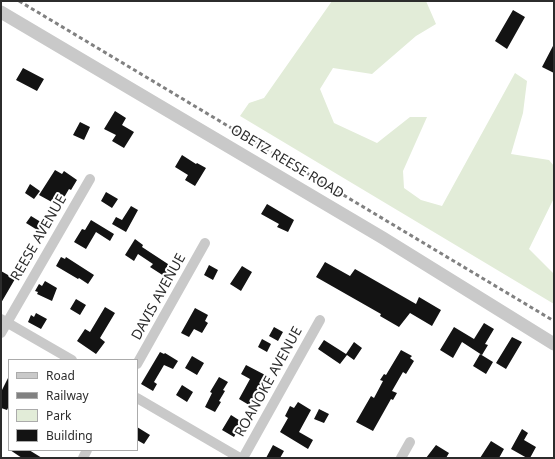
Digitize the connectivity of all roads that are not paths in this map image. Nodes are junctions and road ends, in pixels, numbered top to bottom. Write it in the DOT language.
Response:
graph roads {
  1 [pos="1,12"];
  2 [pos="90,179"];
  3 [pos="205,243"];
  4 [pos="320,320"];
  5 [pos="4,321"];
  6 [pos="1,333"];
  7 [pos="554,344"];
  8 [pos="70,359"];
  9 [pos="138,362"];
  10 [pos="138,399"];
  11 [pos="410,442"];
  12 [pos="242,458"];
  13 [pos="401,458"];
  1 -- 7 [label="street, OBETZ REESE ROAD"];
  2 -- 5 [label="street, REESE AVENUE"];
  3 -- 9 [label="street, DAVIS AVENUE"];
  4 -- 12 [label="street, ROANOKE AVENUE"];
  5 -- 6 [label="street, REESE AVENUE"];
  5 -- 8 [label="street"];
  10 -- 12 [label="street"];
  11 -- 13 [label="street"];
}
